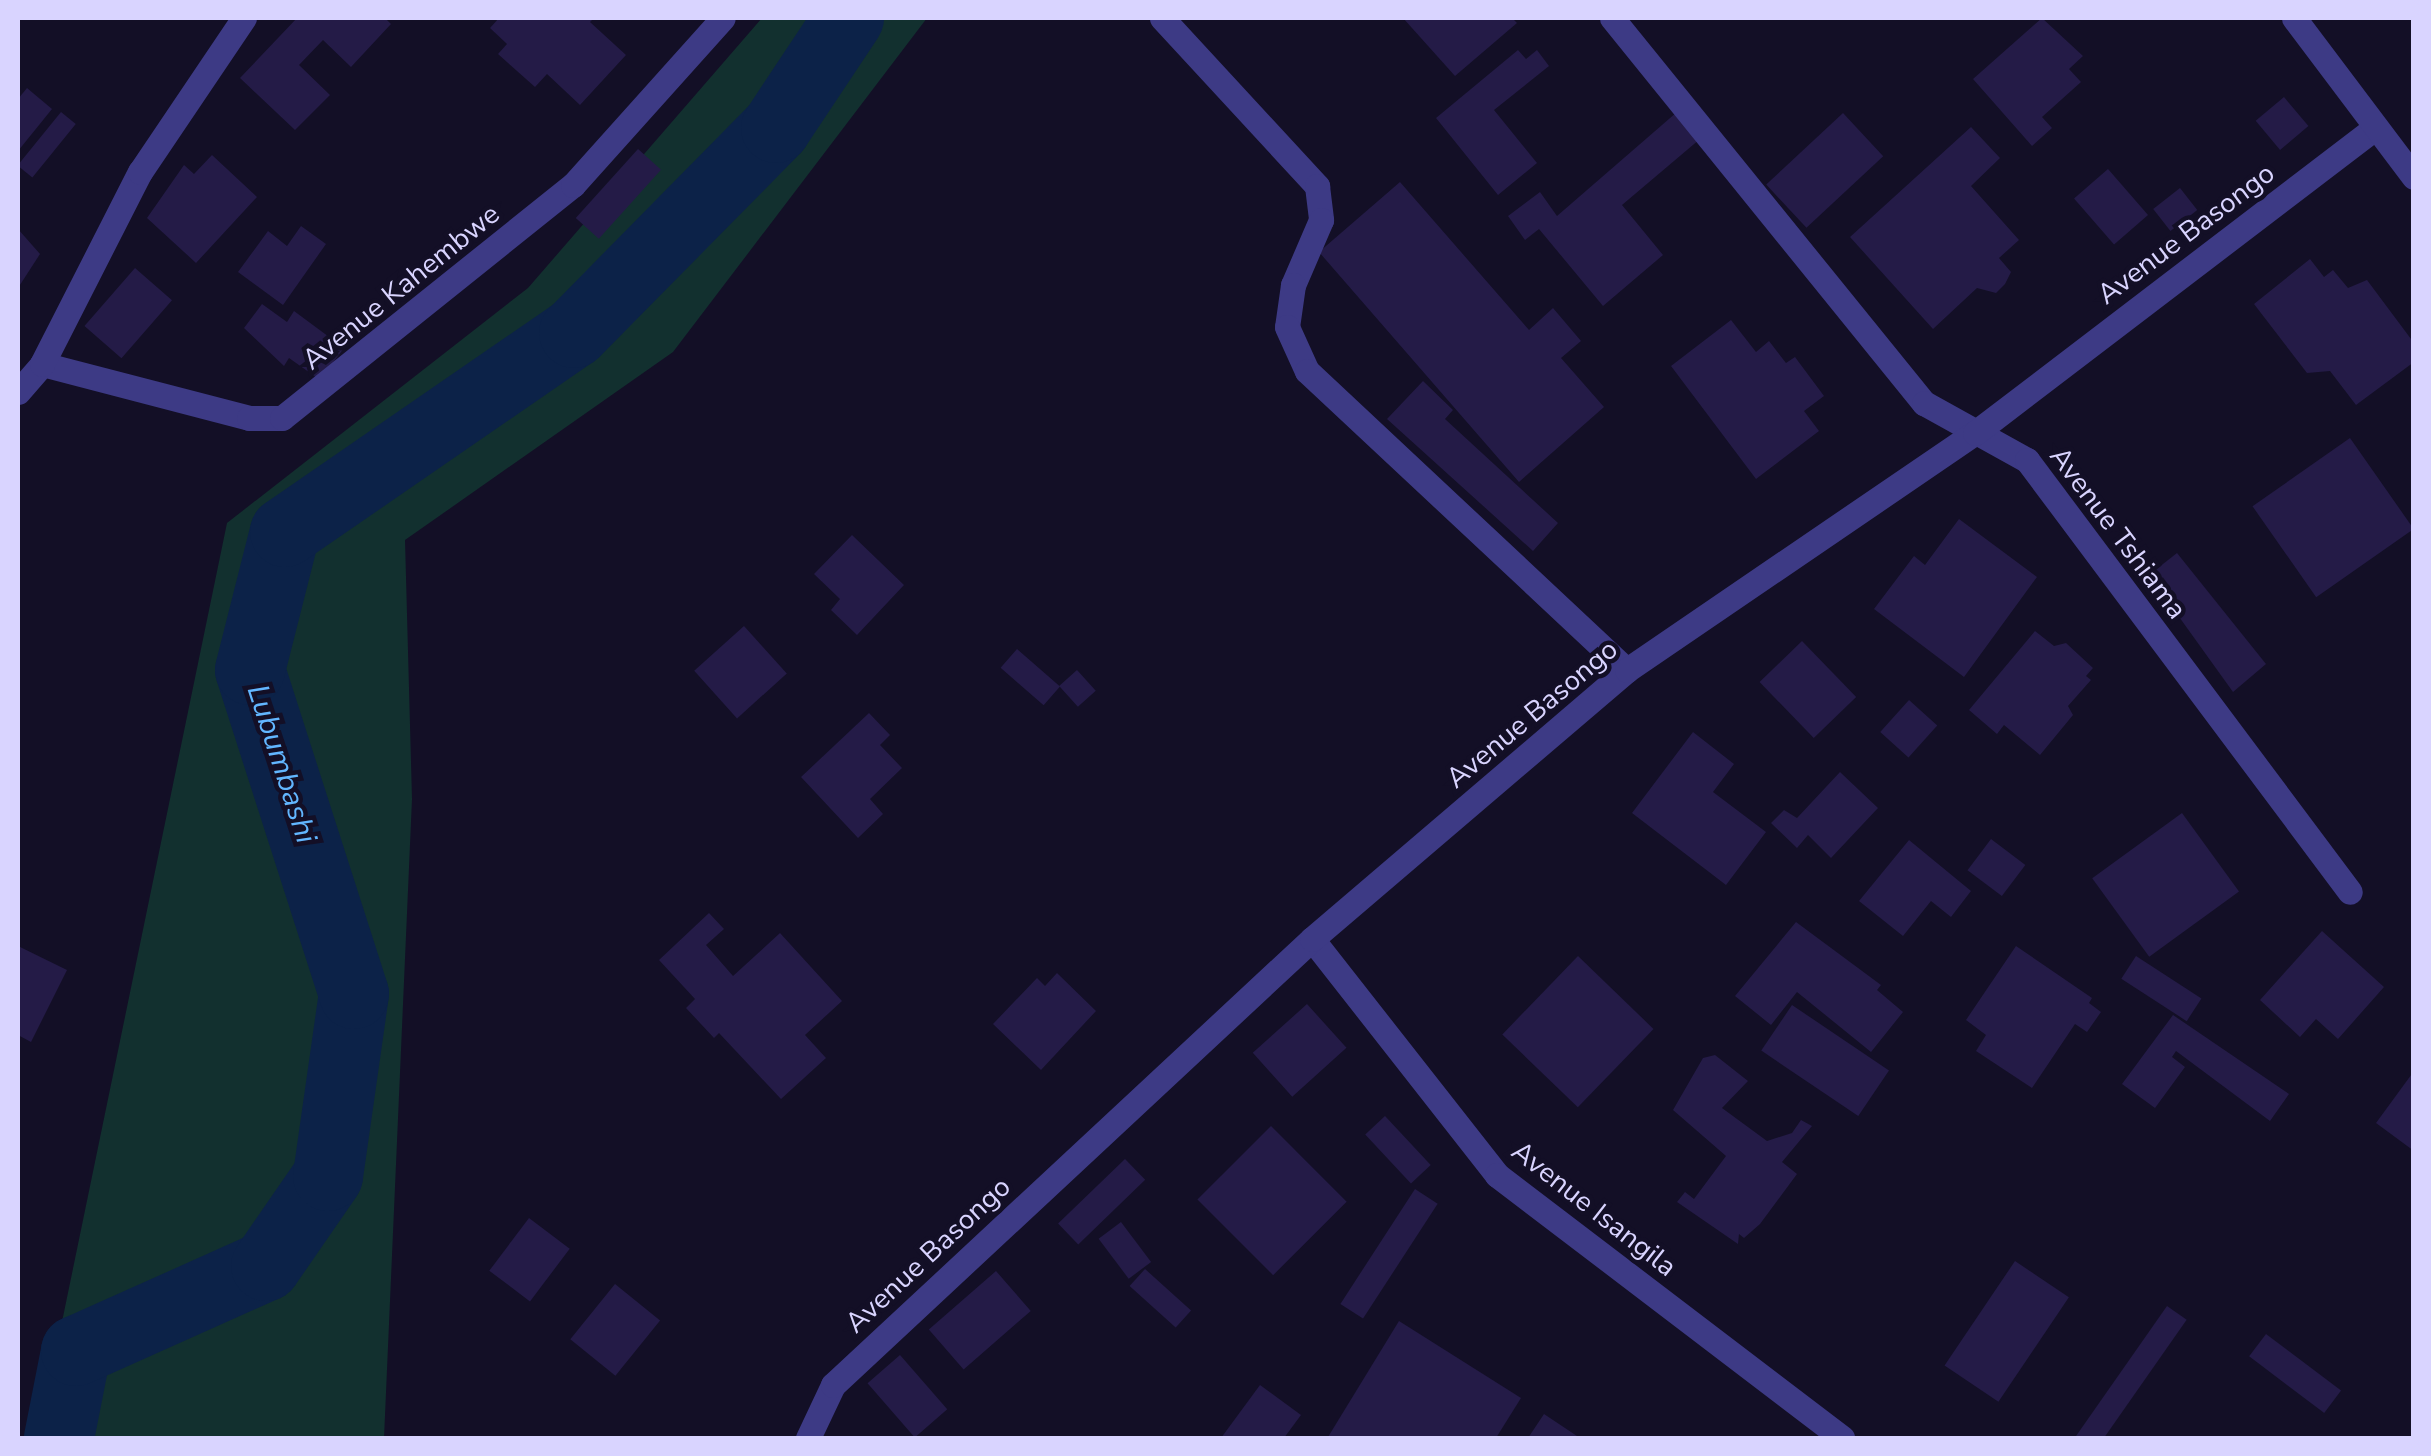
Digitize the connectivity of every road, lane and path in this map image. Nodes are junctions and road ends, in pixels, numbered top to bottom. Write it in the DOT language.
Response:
graph roads {
  1 [pos="244,18"];
  2 [pos="724,18"];
  3 [pos="1162,18"];
  4 [pos="1612,18"];
  5 [pos="2294,18"];
  6 [pos="2376,127"];
  7 [pos="2414,177"];
  8 [pos="42,364"];
  9 [pos="18,392"];
  10 [pos="1975,432"];
  11 [pos="1627,670"];
  12 [pos="2350,892"];
  13 [pos="1312,939"];
  14 [pos="808,1438"];
  15 [pos="1842,1438"];
  1 -- 8 [label="street"];
  2 -- 8 [label="street, Avenue Kahembwe"];
  3 -- 11 [label="street"];
  4 -- 10 [label="street, Avenue Tshiama"];
  5 -- 6 [label="street"];
  6 -- 7 [label="street"];
  6 -- 10 [label="street, Avenue Basongo"];
  8 -- 9 [label="street"];
  10 -- 11 [label="street, Avenue Basongo"];
  10 -- 12 [label="street, Avenue Tshiama"];
  11 -- 13 [label="street, Avenue Basongo"];
  13 -- 14 [label="street, Avenue Basongo"];
  13 -- 15 [label="street, Avenue Isangila"];
}
